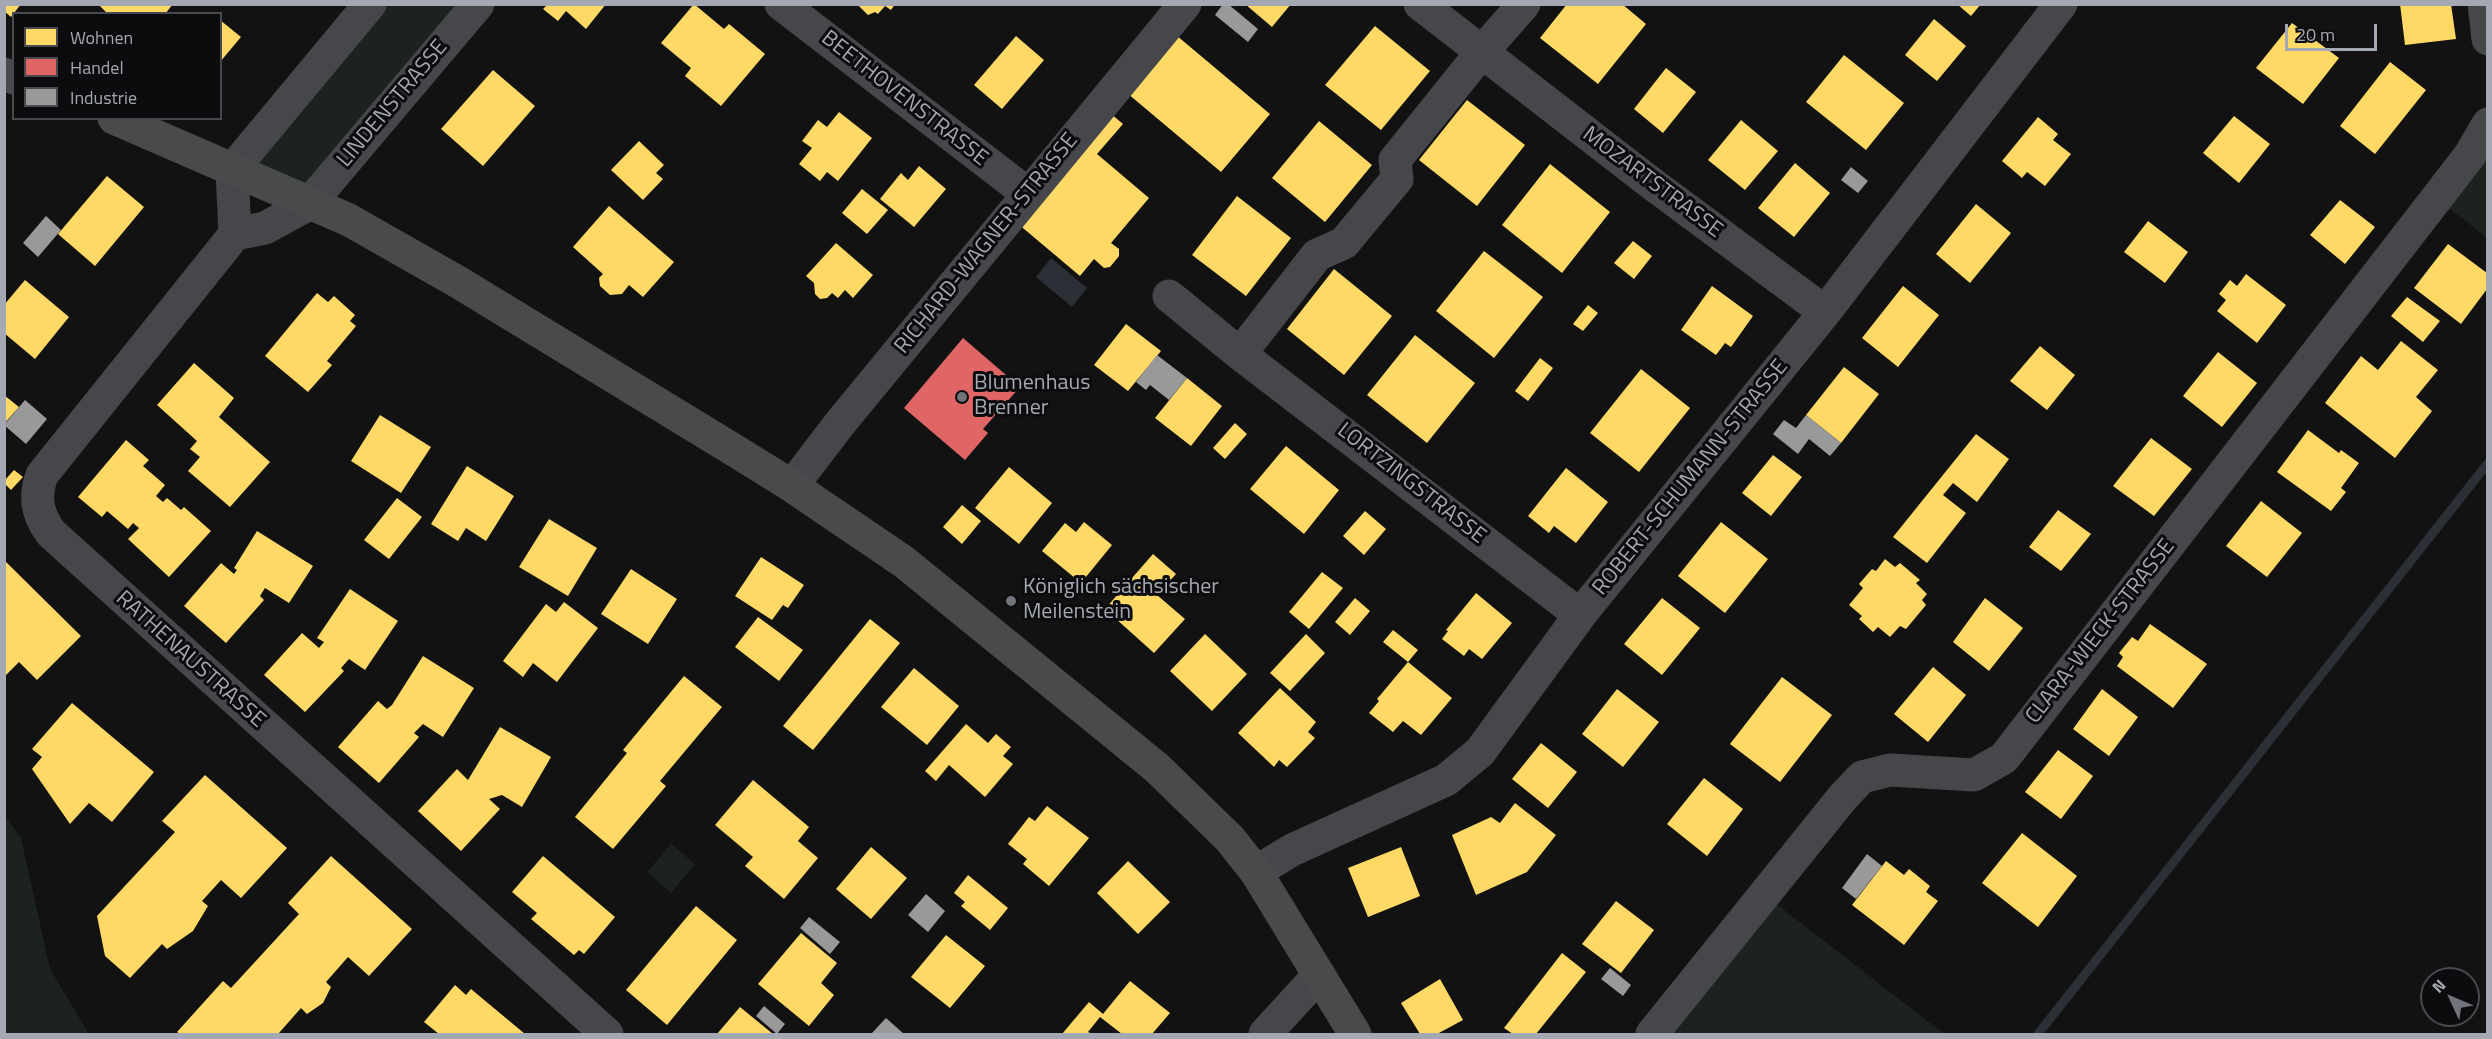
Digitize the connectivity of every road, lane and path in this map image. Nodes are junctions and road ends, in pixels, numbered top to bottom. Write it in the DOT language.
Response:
graph roads {
  1 [pos="370,4"];
  2 [pos="477,4"];
  3 [pos="781,4"];
  4 [pos="1185,4"];
  5 [pos="1420,4"];
  6 [pos="1524,4"];
  7 [pos="2061,4"];
  8 [pos="2484,4"];
  9 [pos="2487,39"];
  10 [pos="1481,53"];
  11 [pos="119,120"];
  12 [pos="2487,124"];
  13 [pos="232,170"];
  14 [pos="1028,194"];
  15 [pos="309,204"];
  16 [pos="235,234"];
  17 [pos="1169,296"];
  18 [pos="1825,312"];
  19 [pos="1240,354"];
  20 [pos="792,486"];
  21 [pos="1580,615"];
  22 [pos="1256,872"];
  23 [pos="1319,975"];
  24 [pos="607,1035"];
  25 [pos="1265,1035"];
  26 [pos="1355,1035"];
  27 [pos="1652,1035"];
  1 -- 13 [label="street"];
  2 -- 15 [label="street, LINDENSTRASSE"];
  3 -- 14 [label="street, BEETHOVENSTRASSE"];
  4 -- 14 [label="street, RICHARD-WAGNER-STRASSE"];
  5 -- 10 [label="street, MOZARTSTRASSE"];
  6 -- 10 [label="street"];
  7 -- 18 [label="street, ROBERT-SCHUMANN-STRASSE"];
  8 -- 9 [label="street"];
  10 -- 18 [label="street, MOZARTSTRASSE"];
  10 -- 19 [label="street"];
  11 -- 13 [label="main road"];
  12 -- 27 [label="street, CLARA-WIECK-STRASSE"];
  13 -- 15 [label="main road"];
  13 -- 16 [label="street"];
  14 -- 20 [label="street, RICHARD-WAGNER-STRASSE"];
  15 -- 16 [label="street"];
  15 -- 20 [label="main road"];
  16 -- 24 [label="street, RATHENAUSTRASSE"];
  17 -- 19 [label="street, LORTZINGSTRASSE"];
  18 -- 21 [label="street, ROBERT-SCHUMANN-STRASSE"];
  19 -- 21 [label="street, LORTZINGSTRASSE"];
  20 -- 22 [label="main road"];
  21 -- 22 [label="street, ROBERT-SCHUMANN-STRASSE"];
  22 -- 23 [label="main road"];
  23 -- 25 [label="street"];
  23 -- 26 [label="main road"];
}
